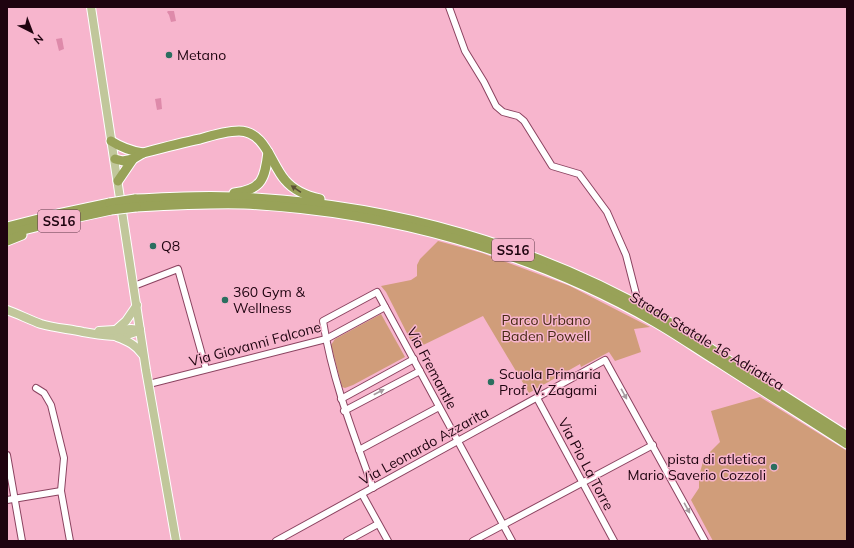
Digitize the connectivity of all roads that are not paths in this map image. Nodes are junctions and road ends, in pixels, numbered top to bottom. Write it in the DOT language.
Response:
graph roads {
  1 [pos="91,7"];
  2 [pos="449,7"];
  3 [pos="111,141"];
  4 [pos="268,152"];
  5 [pos="132,155"];
  6 [pos="115,160"];
  7 [pos="118,181"];
  8 [pos="186,197"];
  9 [pos="136,203"];
  10 [pos="111,206"];
  11 [pos="360,210"];
  12 [pos="56,222"];
  13 [pos="7,227"];
  14 [pos="7,234"];
  15 [pos="7,241"];
  16 [pos="134,286"];
  17 [pos="636,294"];
  18 [pos="137,305"];
  19 [pos="385,307"];
  20 [pos="7,310"];
  21 [pos="140,330"];
  22 [pos="117,333"];
  23 [pos="326,339"];
  24 [pos="144,358"];
  25 [pos="414,360"];
  26 [pos="206,369"];
  27 [pos="420,371"];
  28 [pos="149,384"];
  29 [pos="36,388"];
  30 [pos="537,398"];
  31 [pos="341,399"];
  32 [pos="439,407"];
  33 [pos="344,411"];
  34 [pos="847,436"];
  35 [pos="458,441"];
  36 [pos="847,444"];
  37 [pos="653,445"];
  38 [pos="359,450"];
  39 [pos="7,455"];
  40 [pos="583,483"];
  41 [pos="373,488"];
  42 [pos="61,491"];
  43 [pos="362,494"];
  44 [pos="14,499"];
  45 [pos="7,500"];
  46 [pos="378,524"];
  47 [pos="503,525"];
  48 [pos="704,539"];
  49 [pos="22,541"];
  50 [pos="70,541"];
  51 [pos="176,541"];
  52 [pos="276,541"];
  53 [pos="347,541"];
  54 [pos="388,541"];
  55 [pos="473,541"];
  56 [pos="512,541"];
  57 [pos="614,541"];
  58 [pos="696,541"];
  1 -- 3 [label="main road"];
  2 -- 17 [label="street"];
  3 -- 5 [label="highway"];
  3 -- 6 [label="main road"];
  4 -- 5 [label="highway"];
  4 -- 8 [label="highway"];
  11 -- 4 [label="highway, one-way"];
  5 -- 6 [label="highway"];
  5 -- 7 [label="highway"];
  6 -- 7 [label="main road"];
  7 -- 16 [label="main road"];
  8 -- 9 [label="highway, Strada Statale 16 Adriatica / SS16"];
  8 -- 11 [label="highway, Strada Statale 16 Adriatica / SS16"];
  9 -- 10 [label="highway, Strada Statale 16 Adriatica / SS16, bridge"];
  9 -- 36 [label="highway, Strada Statale 16 Adriatica / SS16"];
  10 -- 12 [label="highway, Strada Statale 16 Adriatica / SS16"];
  10 -- 13 [label="highway, Strada Statale 16 Adriatica / SS16"];
  11 -- 34 [label="highway, Strada Statale 16 Adriatica / SS16"];
  12 -- 14 [label="highway, Strada Statale 16 Adriatica / SS16"];
  12 -- 15 [label="highway"];
  16 -- 18 [label="main road"];
  16 -- 26 [label="street"];
  18 -- 21 [label="main road"];
  18 -- 22 [label="main road"];
  19 -- 23 [label="street, Via Giovanni Falcone"];
  19 -- 23 [label="street, Via Fremantle"];
  19 -- 25 [label="street, Via Fremantle"];
  20 -- 22 [label="main road"];
  21 -- 22 [label="main road"];
  21 -- 24 [label="main road"];
  22 -- 24 [label="main road"];
  23 -- 26 [label="street, Via Giovanni Falcone"];
  23 -- 31 [label="street"];
  24 -- 28 [label="main road"];
  25 -- 27 [label="street, Via Fremantle"];
  25 -- 31 [label="street"];
  26 -- 28 [label="street, Via Giovanni Falcone"];
  27 -- 32 [label="street, Via Fremantle"];
  33 -- 27 [label="street, one-way"];
  28 -- 51 [label="main road"];
  29 -- 42 [label="street"];
  30 -- 35 [label="street, Via Leonardo Azzarita"];
  30 -- 37 [label="street, Via Leonardo Azzarita, one-way"];
  30 -- 40 [label="street, Via Pio La Torre"];
  31 -- 33 [label="street"];
  32 -- 35 [label="street, Via Fremantle"];
  32 -- 38 [label="street"];
  33 -- 38 [label="street"];
  35 -- 41 [label="street, Via Leonardo Azzarita"];
  35 -- 47 [label="street, Via Fremantle"];
  37 -- 40 [label="street"];
  37 -- 48 [label="street, one-way"];
  38 -- 41 [label="street"];
  39 -- 44 [label="street"];
  40 -- 47 [label="street"];
  40 -- 57 [label="street, Via Pio La Torre"];
  41 -- 43 [label="street, Via Leonardo Azzarita"];
  42 -- 44 [label="street"];
  42 -- 50 [label="street"];
  43 -- 46 [label="street"];
  43 -- 52 [label="street, Via Leonardo Azzarita"];
  44 -- 45 [label="street"];
  44 -- 49 [label="street"];
  46 -- 53 [label="street"];
  46 -- 54 [label="street"];
  47 -- 55 [label="street"];
  47 -- 56 [label="street, Via Fremantle"];
  48 -- 58 [label="street"];
}
